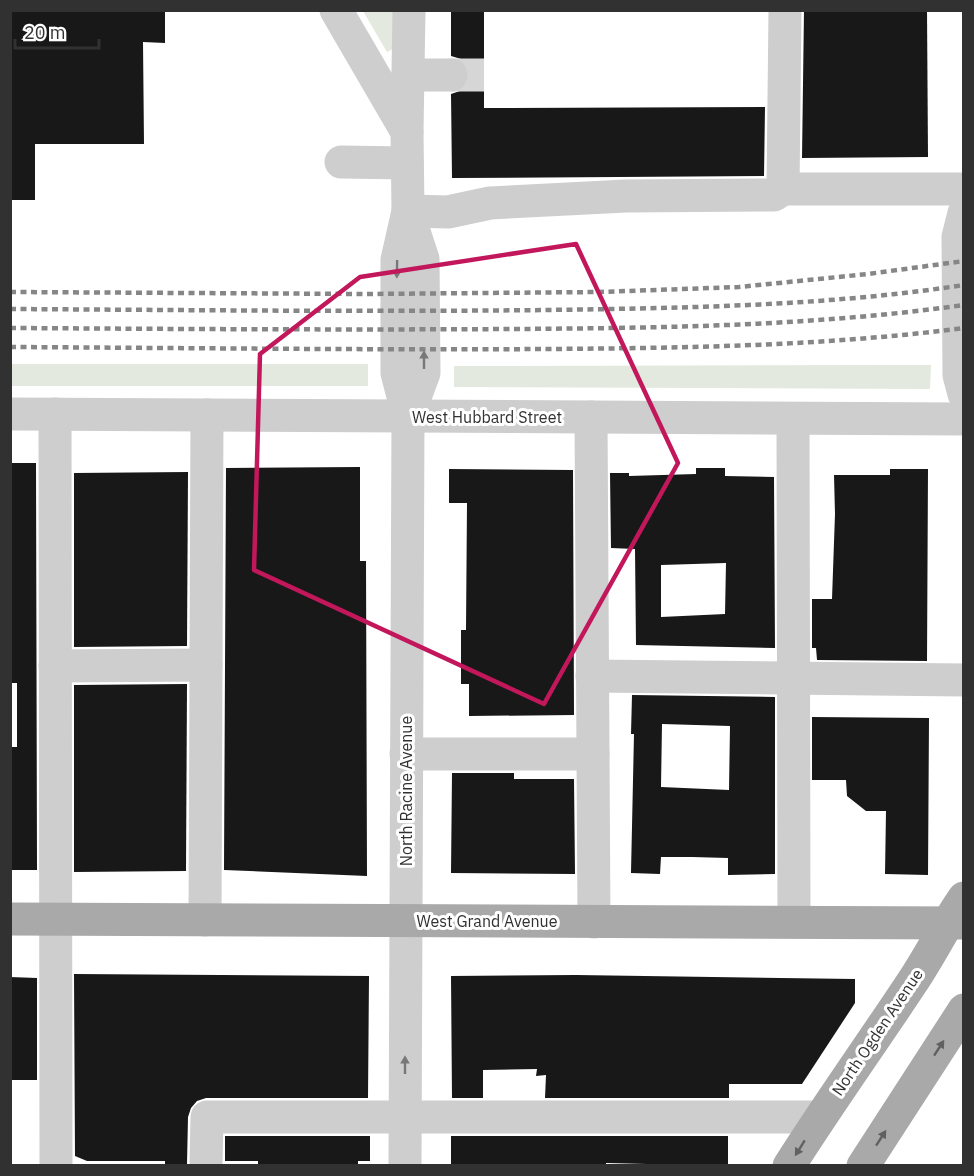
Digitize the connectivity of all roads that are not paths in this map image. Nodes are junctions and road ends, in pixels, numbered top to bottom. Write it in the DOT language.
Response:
graph roads {
  1 [pos="336,10"];
  2 [pos="409,10"];
  3 [pos="785,10"];
  4 [pos="408,75"];
  5 [pos="451,75"];
  6 [pos="407,148"];
  7 [pos="341,162"];
  8 [pos="783,189"];
  9 [pos="963,189"];
  10 [pos="408,211"];
  11 [pos="963,213"];
  12 [pos="963,394"];
  13 [pos="10,414"];
  14 [pos="55,414"];
  15 [pos="207,415"];
  16 [pos="408,416"];
  17 [pos="591,417"];
  18 [pos="793,419"];
  19 [pos="963,419"];
  20 [pos="206,665"];
  21 [pos="55,666"];
  22 [pos="592,676"];
  23 [pos="794,678"];
  24 [pos="963,680"];
  25 [pos="406,754"];
  26 [pos="593,754"];
  27 [pos="958,915"];
  28 [pos="10,919"];
  29 [pos="55,919"];
  30 [pos="205,920"];
  31 [pos="405,921"];
  32 [pos="594,922"];
  33 [pos="795,922"];
  34 [pos="963,1010"];
  35 [pos="405,1117"];
  36 [pos="820,1117"];
  37 [pos="56,1166"];
  38 [pos="206,1166"];
  39 [pos="405,1166"];
  40 [pos="789,1166"];
  41 [pos="863,1166"];
  1 -- 6 [label="street, North Racine Avenue"];
  2 -- 4 [label="street, North Racine Avenue"];
  3 -- 8 [label="street"];
  4 -- 5 [label="street"];
  4 -- 6 [label="street, North Racine Avenue"];
  6 -- 7 [label="street"];
  6 -- 10 [label="street, North Racine Avenue"];
  8 -- 9 [label="street"];
  8 -- 10 [label="street"];
  10 -- 16 [label="street, North Racine Avenue"];
  11 -- 12 [label="street"];
  13 -- 14 [label="street, West Hubbard Street"];
  14 -- 15 [label="street, West Hubbard Street"];
  14 -- 21 [label="street"];
  15 -- 16 [label="street, West Hubbard Street"];
  15 -- 20 [label="street"];
  16 -- 17 [label="street, West Hubbard Street"];
  16 -- 25 [label="street, North Racine Avenue"];
  17 -- 18 [label="street, West Hubbard Street"];
  17 -- 22 [label="street"];
  18 -- 19 [label="street, West Hubbard Street"];
  18 -- 23 [label="street"];
  20 -- 21 [label="street"];
  20 -- 30 [label="street"];
  21 -- 29 [label="street"];
  22 -- 23 [label="street"];
  22 -- 26 [label="street"];
  23 -- 24 [label="street"];
  23 -- 33 [label="street"];
  25 -- 26 [label="street"];
  25 -- 31 [label="street, North Racine Avenue"];
  26 -- 32 [label="street"];
  27 -- 33 [label="main road, West Grand Avenue"];
  27 -- 36 [label="main road, North Ogden Avenue"];
  28 -- 29 [label="main road, West Grand Avenue"];
  29 -- 30 [label="main road, West Grand Avenue"];
  29 -- 37 [label="street"];
  30 -- 31 [label="main road, West Grand Avenue"];
  31 -- 32 [label="main road, West Grand Avenue"];
  35 -- 31 [label="street, North Racine Avenue, one-way"];
  32 -- 33 [label="main road, West Grand Avenue"];
  41 -- 34 [label="main road, one-way"];
  35 -- 36 [label="street"];
  35 -- 38 [label="street"];
  35 -- 39 [label="street, North Racine Avenue"];
  36 -- 40 [label="main road, North Ogden Avenue, one-way"];
}
